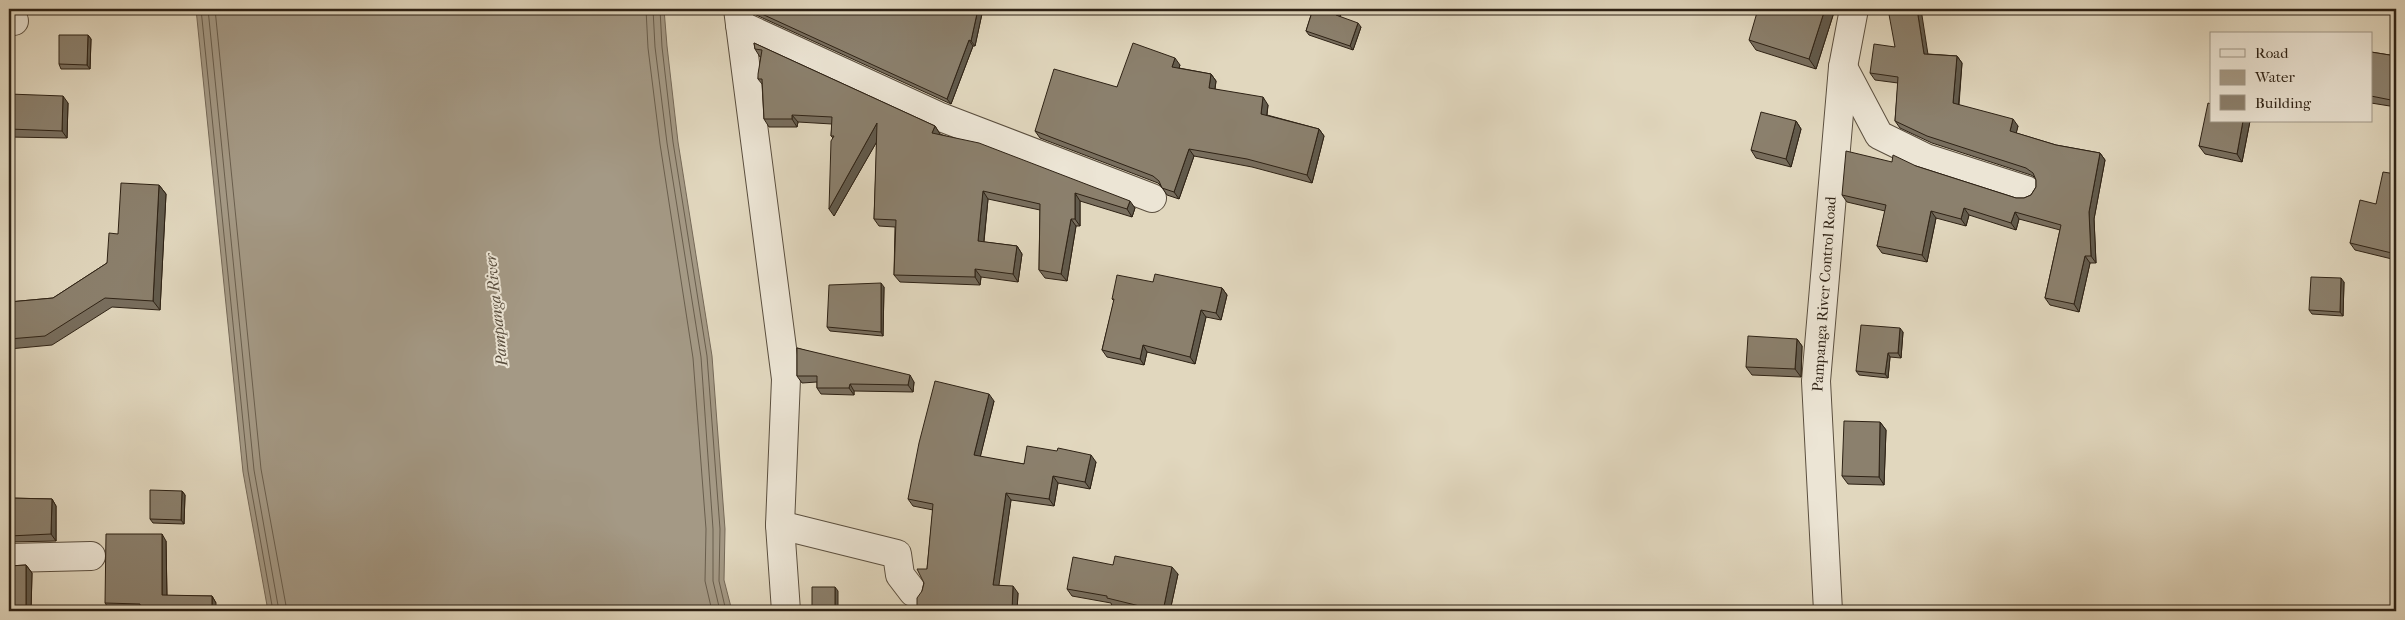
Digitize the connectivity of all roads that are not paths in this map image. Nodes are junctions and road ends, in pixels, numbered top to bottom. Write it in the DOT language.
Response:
graph roads {
  1 [pos="1854,9"];
  2 [pos="739,17"];
  3 [pos="1843,68"];
  4 [pos="2026,190"];
  5 [pos="1152,198"];
  6 [pos="780,525"];
  7 [pos="91,556"];
  8 [pos="9,558"];
  9 [pos="913,592"];
  10 [pos="786,611"];
  11 [pos="1828,611"];
  1 -- 3 [label="street, Pampanga River Control Road"];
  2 -- 5 [label="street"];
  2 -- 6 [label="street"];
  3 -- 4 [label="street"];
  3 -- 11 [label="street, Pampanga River Control Road"];
  6 -- 9 [label="street"];
  6 -- 10 [label="street"];
  7 -- 8 [label="street"];
}
